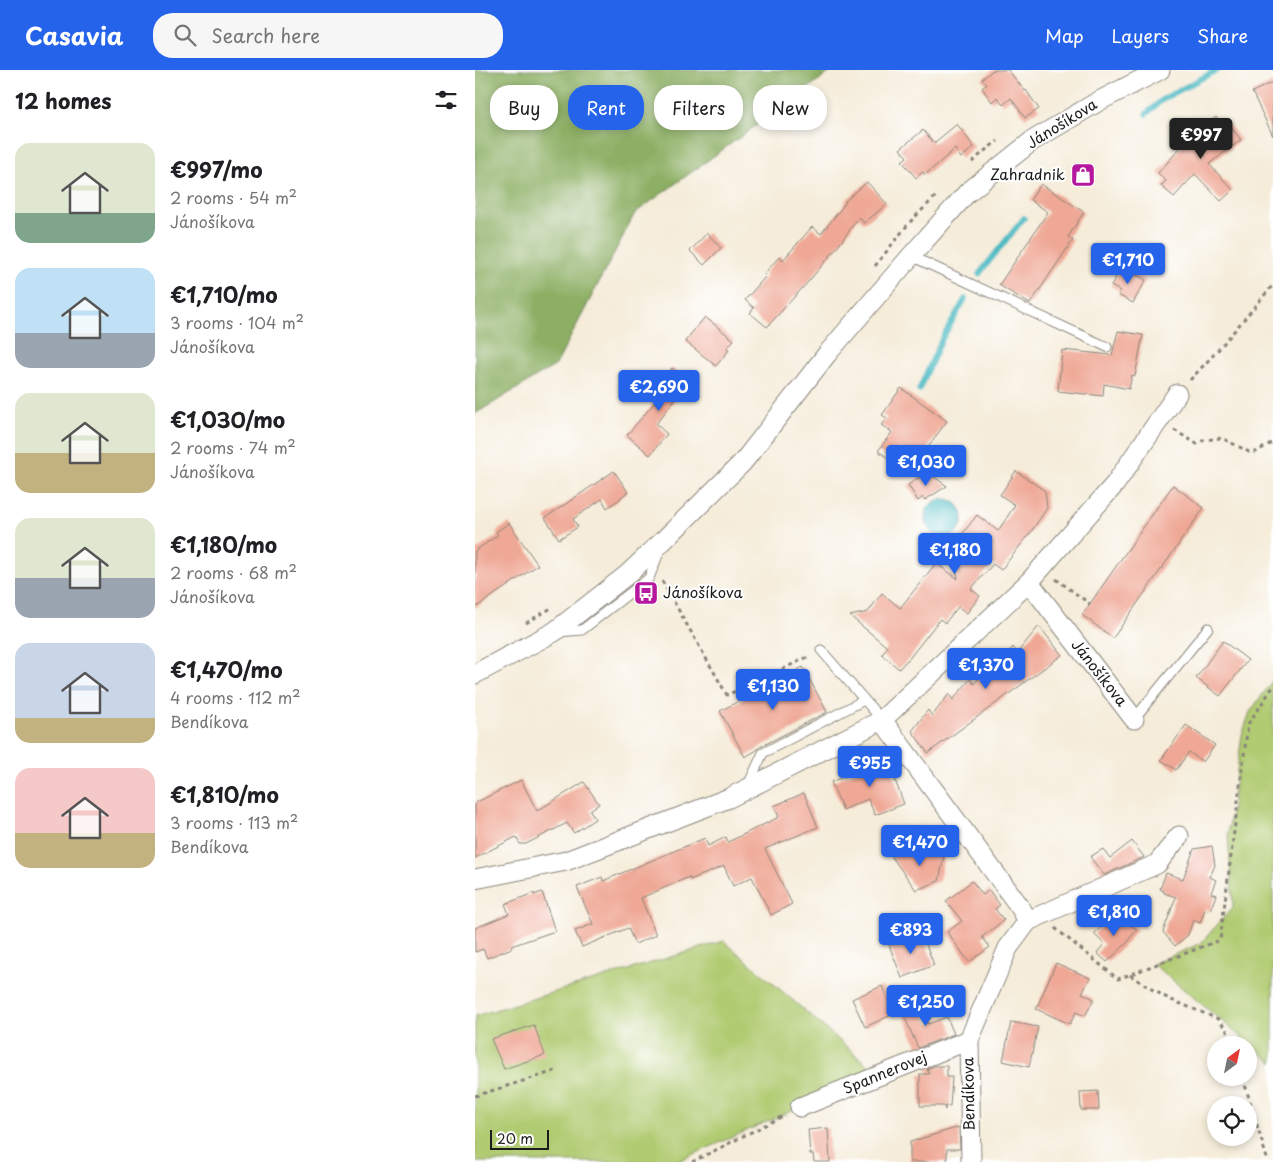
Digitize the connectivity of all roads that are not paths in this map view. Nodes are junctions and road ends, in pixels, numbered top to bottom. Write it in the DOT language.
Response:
graph roads {
  1 [pos="1160,70"];
  2 [pos="911,256"];
  3 [pos="1107,347"];
  4 [pos="1177,394"];
  5 [pos="1033,587"];
  6 [pos="1208,628"];
  7 [pos="821,650"];
  8 [pos="475,674"];
  9 [pos="864,700"];
  10 [pos="1134,719"];
  11 [pos="882,720"];
  12 [pos="746,790"];
  13 [pos="1179,836"];
  14 [pos="475,879"];
  15 [pos="1028,921"];
  16 [pos="969,1040"];
  17 [pos="801,1106"];
  18 [pos="971,1162"];
  1 -- 2 [label="street, Jánošíkova"];
  2 -- 3 [label="lane"];
  2 -- 8 [label="street, Jánošíkova"];
  4 -- 5 [label="street"];
  5 -- 10 [label="street, Jánošíkova"];
  5 -- 11 [label="street"];
  6 -- 10 [label="lane, Jánošíkova"];
  7 -- 9 [label="lane"];
  9 -- 11 [label="lane"];
  9 -- 12 [label="lane"];
  11 -- 12 [label="street"];
  11 -- 15 [label="street"];
  12 -- 14 [label="street"];
  13 -- 15 [label="street, Bendíkova"];
  15 -- 16 [label="street, Bendíkova"];
  16 -- 17 [label="street, Spannerovej"];
  16 -- 18 [label="street, Bendíkova"];
}
